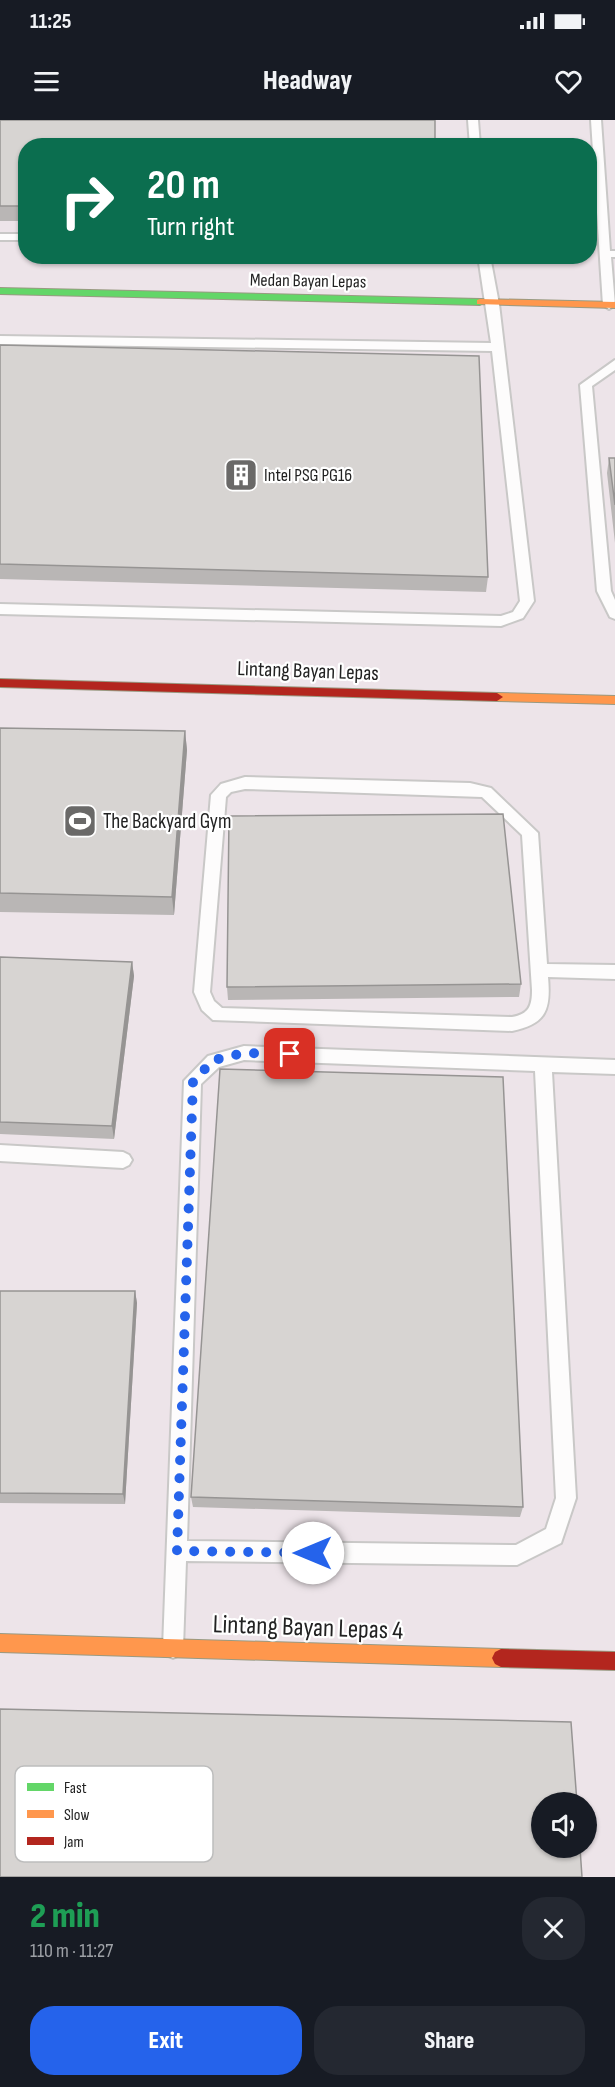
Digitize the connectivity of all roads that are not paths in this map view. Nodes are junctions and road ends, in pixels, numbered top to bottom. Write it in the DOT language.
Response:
graph roads {
  1 [pos="473,120"];
  2 [pos="596,120"];
  3 [pos="474,138"];
  4 [pos="0,237"];
  5 [pos="18,237"];
  6 [pos="610,254"];
  7 [pos="486,264"];
  8 [pos="0,291"];
  9 [pos="493,304"];
  10 [pos="612,305"];
  11 [pos="0,340"];
  12 [pos="498,347"];
  13 [pos="615,364"];
  14 [pos="0,609"];
  15 [pos="615,614"];
  16 [pos="0,683"];
  17 [pos="615,700"];
  18 [pos="539,970"];
  19 [pos="615,972"];
  20 [pos="543,1063"];
  21 [pos="615,1066"];
  22 [pos="0,1153"];
  23 [pos="123,1160"];
  24 [pos="177,1551"];
  25 [pos="0,1643"];
  26 [pos="173,1648"];
  27 [pos="615,1661"];
  1 -- 3 [label="lane"];
  2 -- 6 [label="lane"];
  4 -- 5 [label="lane"];
  6 -- 10 [label="lane"];
  7 -- 9 [label="lane"];
  8 -- 9 [label="street, Medan Bayan Lepas"];
  9 -- 10 [label="street, Medan Bayan Lepas"];
  9 -- 12 [label="lane"];
  11 -- 12 [label="lane"];
  12 -- 14 [label="lane"];
  13 -- 15 [label="lane"];
  16 -- 17 [label="street, Lintang Bayan Lepas"];
  18 -- 18 [label="lane"];
  18 -- 19 [label="lane"];
  20 -- 21 [label="lane"];
  20 -- 24 [label="lane"];
  20 -- 24 [label="lane"];
  22 -- 23 [label="lane"];
  24 -- 26 [label="lane"];
  25 -- 26 [label="street, Lintang Bayan Lepas 4"];
  26 -- 27 [label="street, Lintang Bayan Lepas 4"];
}
